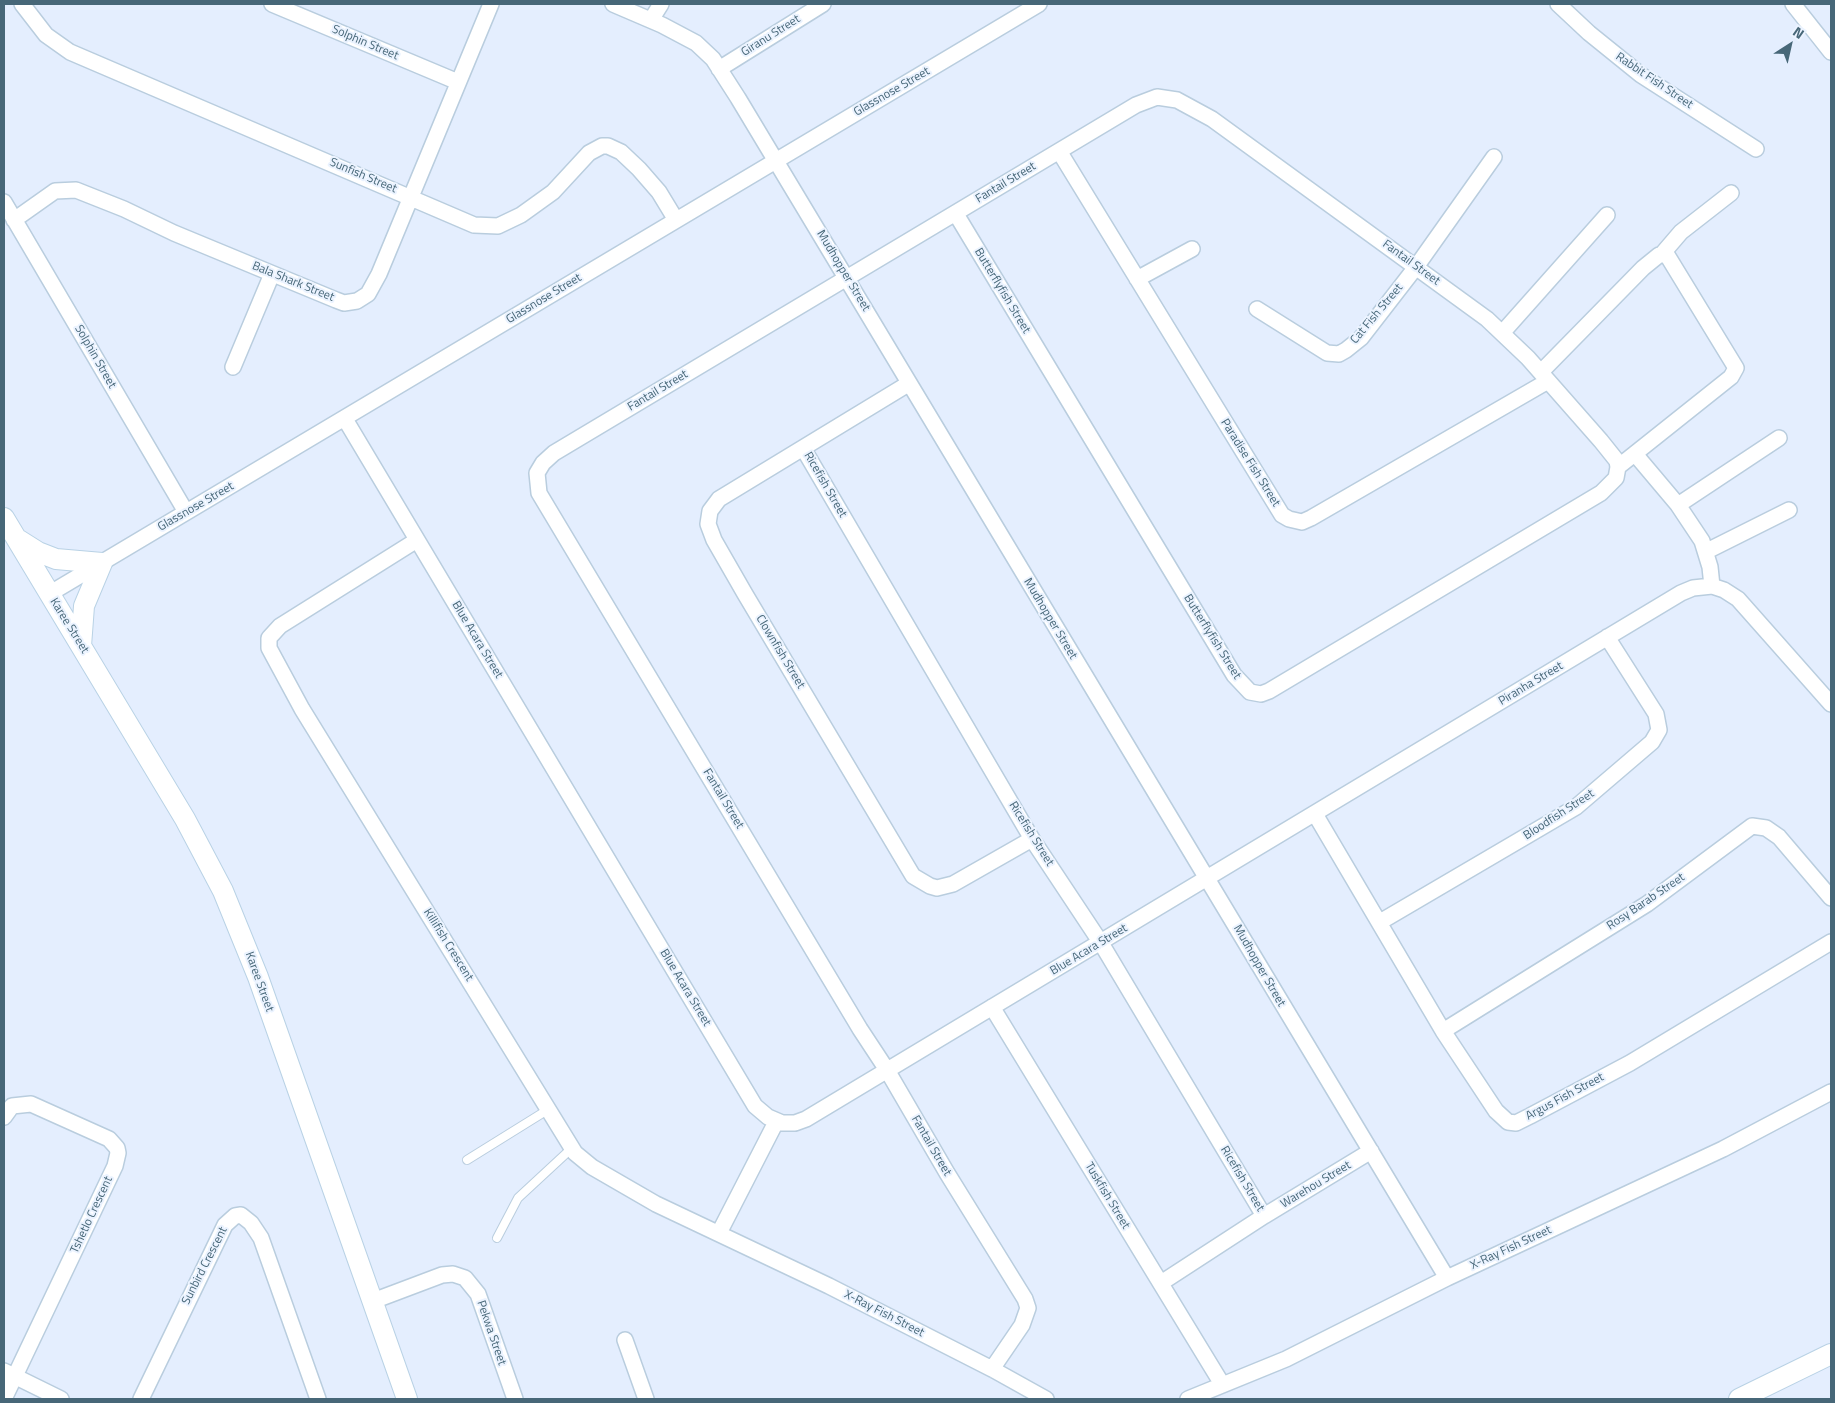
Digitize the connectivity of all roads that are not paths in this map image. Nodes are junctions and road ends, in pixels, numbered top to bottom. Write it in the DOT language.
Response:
graph roads {
  1 [pos="22,4"];
  2 [pos="272,4"];
  3 [pos="491,4"];
  4 [pos="613,4"];
  5 [pos="661,4"];
  6 [pos="823,4"];
  7 [pos="1038,4"];
  8 [pos="1558,4"];
  9 [pos="1793,4"];
  10 [pos="651,20"];
  11 [pos="1831,52"];
  12 [pos="719,69"];
  13 [pos="458,82"];
  14 [pos="1756,150"];
  15 [pos="1059,151"];
  16 [pos="1494,157"];
  17 [pos="776,160"];
  18 [pos="1731,194"];
  19 [pos="413,197"];
  20 [pos="4,202"];
  21 [pos="956,214"];
  22 [pos="1607,215"];
  23 [pos="14,220"];
  24 [pos="676,220"];
  25 [pos="1192,249"];
  26 [pos="1664,253"];
  27 [pos="1416,267"];
  28 [pos="272,274"];
  29 [pos="847,278"];
  30 [pos="1137,280"];
  31 [pos="1257,309"];
  32 [pos="1503,332"];
  33 [pos="233,367"];
  34 [pos="1544,377"];
  35 [pos="908,384"];
  36 [pos="345,419"];
  37 [pos="1779,438"];
  38 [pos="803,448"];
  39 [pos="1635,454"];
  40 [pos="1617,473"];
  41 [pos="1678,505"];
  42 [pos="1789,510"];
  43 [pos="186,512"];
  44 [pos="4,518"];
  45 [pos="16,537"];
  46 [pos="417,540"];
  47 [pos="1707,551"];
  48 [pos="102,564"];
  49 [pos="1712,586"];
  50 [pos="49,594"];
  51 [pos="1607,637"];
  52 [pos="82,646"];
  53 [pos="1831,704"];
  54 [pos="1315,814"];
  55 [pos="1032,839"];
  56 [pos="1207,878"];
  57 [pos="1831,898"];
  58 [pos="1380,922"];
  59 [pos="1831,942"];
  60 [pos="1100,943"];
  61 [pos="992,1007"];
  62 [pos="1443,1031"];
  63 [pos="887,1070"];
  64 [pos="1831,1092"];
  65 [pos="548,1109"];
  66 [pos="4,1118"];
  67 [pos="776,1122"];
  68 [pos="572,1148"];
  69 [pos="1371,1152"];
  70 [pos="467,1160"];
  71 [pos="1264,1216"];
  72 [pos="719,1233"];
  73 [pos="497,1238"];
  74 [pos="1447,1278"];
  75 [pos="1161,1284"];
  76 [pos="373,1302"];
  77 [pos="626,1340"];
  78 [pos="1831,1354"];
  79 [pos="992,1369"];
  80 [pos="9,1374"];
  81 [pos="1222,1384"];
  82 [pos="4,1399"];
  83 [pos="60,1399"];
  84 [pos="142,1399"];
  85 [pos="318,1399"];
  86 [pos="407,1399"];
  87 [pos="515,1399"];
  88 [pos="646,1399"];
  89 [pos="1046,1399"];
  90 [pos="1188,1399"];
  91 [pos="1739,1399"];
  1 -- 19 [label="street, Sunfish Street"];
  2 -- 13 [label="street, Solphin Street"];
  3 -- 13 [label="street, Bala Shark Street"];
  4 -- 10 [label="street, Mudhopper Street"];
  5 -- 10 [label="street"];
  6 -- 12 [label="street, Giranu Street"];
  7 -- 17 [label="street, Glassnose Street"];
  8 -- 14 [label="street, Rabbit Fish Street"];
  9 -- 11 [label="street"];
  10 -- 12 [label="street, Mudhopper Street"];
  12 -- 17 [label="street, Mudhopper Street"];
  13 -- 19 [label="street, Bala Shark Street"];
  15 -- 21 [label="street, Fantail Street"];
  15 -- 27 [label="street, Fantail Street"];
  15 -- 30 [label="street, Paradise Fish Street"];
  16 -- 27 [label="street, Cat Fish Street"];
  17 -- 24 [label="street, Glassnose Street"];
  17 -- 29 [label="street, Mudhopper Street"];
  18 -- 26 [label="street, Paradise Fish Street"];
  19 -- 24 [label="street, Sunfish Street"];
  19 -- 28 [label="street, Bala Shark Street"];
  20 -- 23 [label="street, Solphin Street"];
  21 -- 29 [label="street, Fantail Street"];
  21 -- 40 [label="street, Butterflyfish Street"];
  22 -- 32 [label="street"];
  23 -- 28 [label="street, Bala Shark Street"];
  23 -- 43 [label="street, Solphin Street"];
  24 -- 36 [label="street, Glassnose Street"];
  25 -- 30 [label="street"];
  26 -- 34 [label="street, Paradise Fish Street"];
  26 -- 39 [label="street, Butterflyfish Street"];
  27 -- 31 [label="street, Cat Fish Street"];
  27 -- 32 [label="street, Fantail Street"];
  28 -- 33 [label="street"];
  29 -- 35 [label="street, Mudhopper Street"];
  29 -- 63 [label="street, Fantail Street"];
  30 -- 34 [label="street, Paradise Fish Street"];
  32 -- 34 [label="street, Fantail Street"];
  34 -- 40 [label="street, Fantail Street"];
  35 -- 38 [label="street, Clownfish Street"];
  35 -- 56 [label="street, Mudhopper Street"];
  36 -- 43 [label="street, Glassnose Street"];
  36 -- 46 [label="street, Blue Acara Street"];
  37 -- 41 [label="street"];
  38 -- 55 [label="street, Ricefish Street"];
  38 -- 55 [label="street, Clownfish Street"];
  39 -- 40 [label="street, Butterflyfish Street"];
  39 -- 41 [label="street"];
  41 -- 47 [label="street"];
  42 -- 47 [label="street"];
  43 -- 48 [label="street, Glassnose Street"];
  44 -- 45 [label="street, Karee Street"];
  45 -- 48 [label="street"];
  45 -- 50 [label="street, Karee Street"];
  46 -- 65 [label="street, Killifish Crescent"];
  46 -- 67 [label="street, Blue Acara Street"];
  47 -- 49 [label="street"];
  48 -- 50 [label="street, Glassnose Street"];
  48 -- 52 [label="street"];
  49 -- 51 [label="street, Piranha Street"];
  49 -- 53 [label="street"];
  50 -- 52 [label="street, Karee Street"];
  51 -- 54 [label="street, Piranha Street"];
  51 -- 58 [label="street, Bloodfish Street"];
  52 -- 76 [label="street, Karee Street"];
  54 -- 56 [label="street, Piranha Street"];
  54 -- 58 [label="street, Argus Fish Street"];
  55 -- 60 [label="street, Ricefish Street"];
  56 -- 60 [label="street, Blue Acara Street"];
  56 -- 69 [label="street, Mudhopper Street"];
  57 -- 62 [label="street, Rosy Barab Street"];
  58 -- 62 [label="street, Argus Fish Street"];
  59 -- 62 [label="street, Argus Fish Street"];
  60 -- 61 [label="street, Blue Acara Street"];
  60 -- 71 [label="street, Ricefish Street"];
  61 -- 63 [label="street, Blue Acara Street"];
  61 -- 75 [label="street, Tuskfish Street"];
  63 -- 67 [label="street, Blue Acara Street"];
  63 -- 79 [label="street, Fantail Street"];
  64 -- 74 [label="street, X-Ray Fish Street"];
  65 -- 68 [label="street, Killifish Crescent"];
  65 -- 70 [label="lane"];
  66 -- 80 [label="street, Tshetlo Crescent"];
  67 -- 72 [label="street"];
  68 -- 72 [label="street, Killifish Crescent"];
  68 -- 73 [label="lane"];
  69 -- 71 [label="street, Warehou Street"];
  69 -- 74 [label="street, Mudhopper Street"];
  71 -- 75 [label="street, Warehou Street"];
  72 -- 79 [label="street, X-Ray Fish Street"];
  74 -- 81 [label="street, X-Ray Fish Street"];
  75 -- 81 [label="street, Tuskfish Street"];
  76 -- 86 [label="street, Karee Street"];
  76 -- 87 [label="street, Pekwa Street"];
  77 -- 88 [label="street"];
  78 -- 91 [label="street"];
  79 -- 89 [label="street, X-Ray Fish Street"];
  80 -- 82 [label="street, Tshetlo Crescent"];
  80 -- 83 [label="street"];
  81 -- 90 [label="street, X-Ray Fish Street"];
  84 -- 85 [label="street, Sunbird Crescent"];
}
